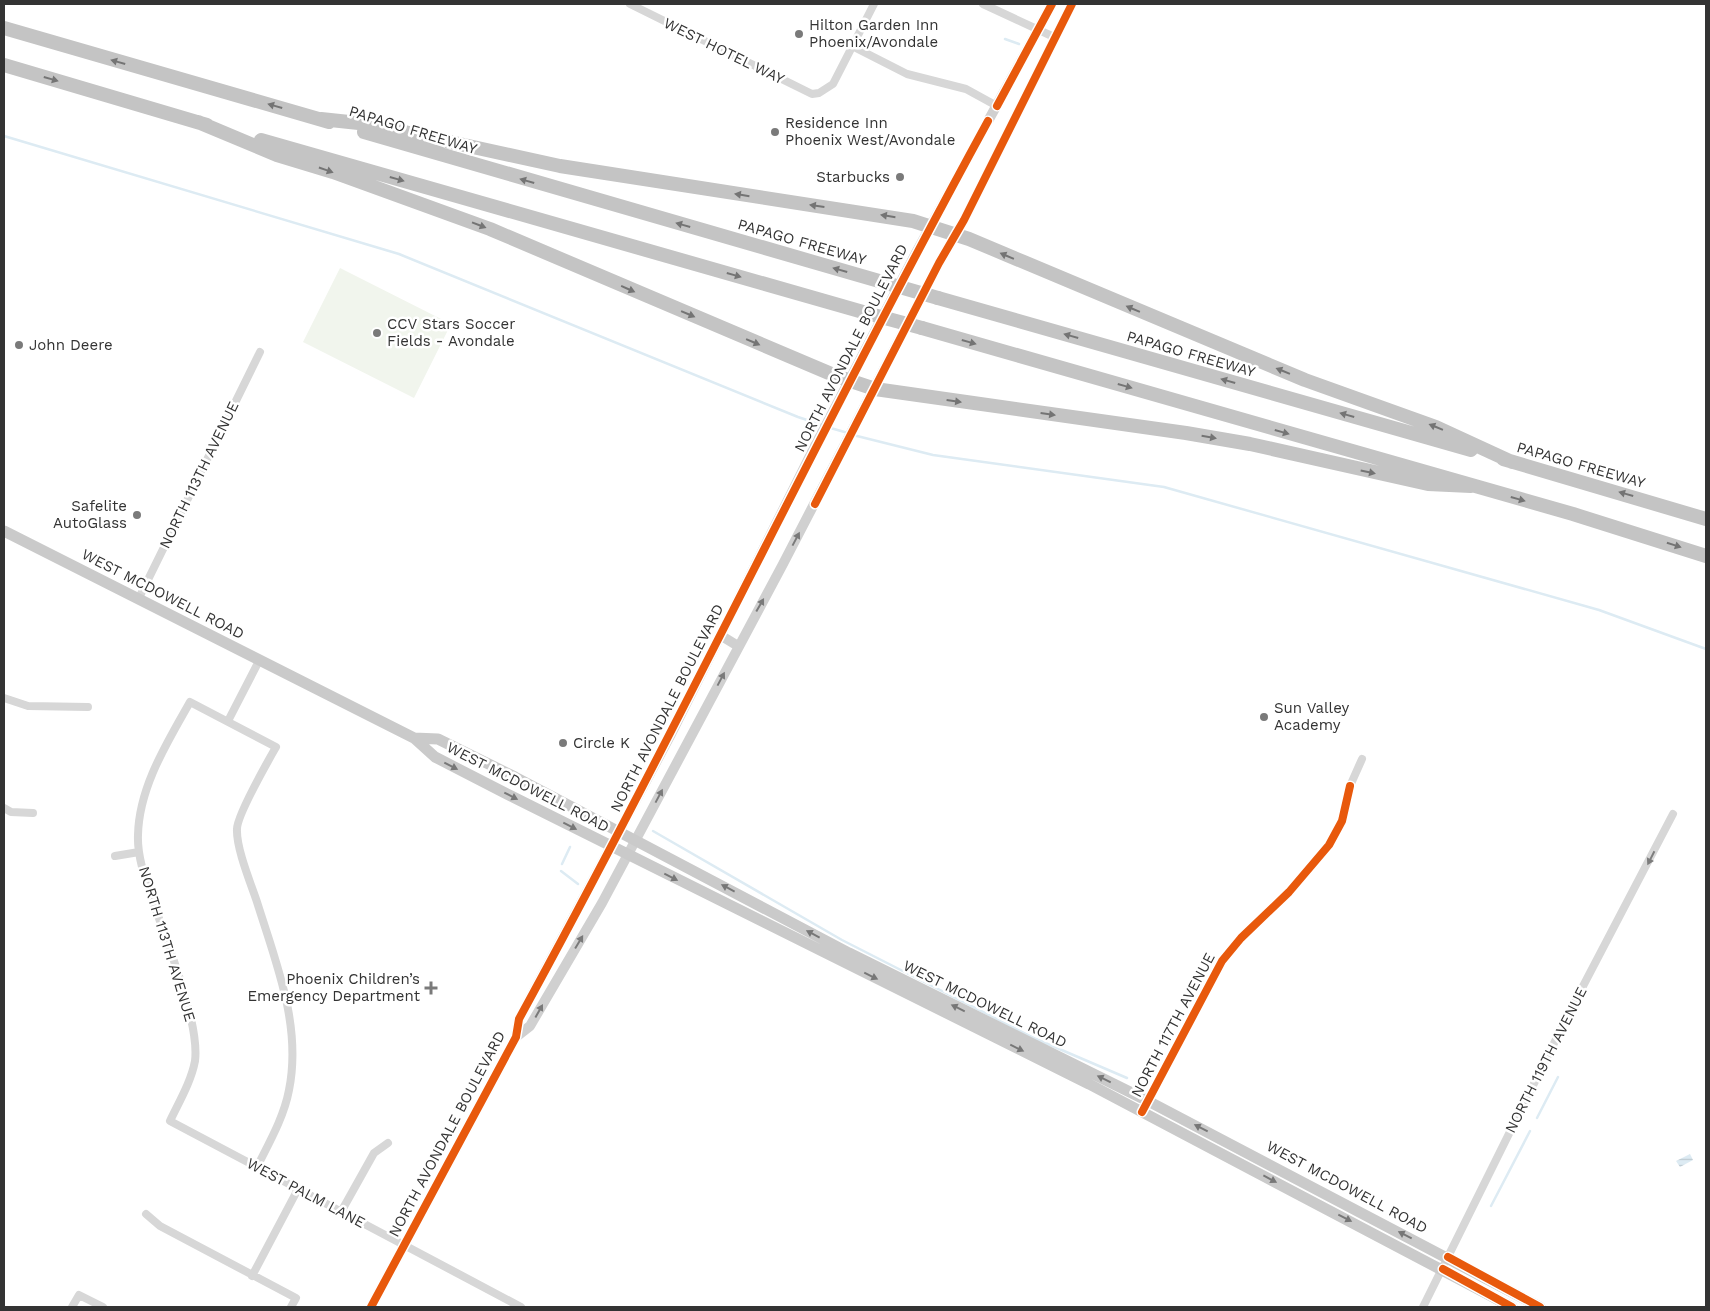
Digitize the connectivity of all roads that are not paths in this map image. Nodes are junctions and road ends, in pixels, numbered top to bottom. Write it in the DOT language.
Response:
graph roads {
  1 [pos="630,4"];
  2 [pos="874,4"];
  3 [pos="984,4"];
  4 [pos="1052,4"];
  5 [pos="1072,4"];
  6 [pos="4,28"];
  7 [pos="1038,29"];
  8 [pos="1054,37"];
  9 [pos="852,46"];
  10 [pos="4,65"];
  11 [pos="997,106"];
  12 [pos="322,119"];
  13 [pos="198,122"];
  14 [pos="930,227"];
  15 [pos="955,235"];
  16 [pos="260,352"];
  17 [pos="849,380"];
  18 [pos="875,389"];
  19 [pos="1512,462"];
  20 [pos="1471,486"];
  21 [pos="1706,519"];
  22 [pos="4,531"];
  23 [pos="1706,556"];
  24 [pos="139,598"];
  25 [pos="720,635"];
  26 [pos="738,646"];
  27 [pos="260,659"];
  28 [pos="4,698"];
  29 [pos="88,707"];
  30 [pos="228,721"];
  31 [pos="414,738"];
  32 [pos="1362,759"];
  33 [pos="4,808"];
  34 [pos="33,814"];
  35 [pos="1673,814"];
  36 [pos="620,830"];
  37 [pos="636,839"];
  38 [pos="611,847"];
  39 [pos="139,852"];
  40 [pos="628,855"];
  41 [pos="115,856"];
  42 [pos="516,1038"];
  43 [pos="1148,1101"];
  44 [pos="1142,1112"];
  45 [pos="170,1121"];
  46 [pos="388,1143"];
  47 [pos="257,1167"];
  48 [pos="298,1189"];
  49 [pos="342,1212"];
  50 [pos="146,1214"];
  51 [pos="403,1245"];
  52 [pos="1448,1257"];
  53 [pos="1443,1269"];
  54 [pos="252,1276"];
  55 [pos="72,1307"];
  56 [pos="103,1307"];
  57 [pos="290,1307"];
  58 [pos="371,1307"];
  59 [pos="521,1307"];
  60 [pos="1423,1307"];
  61 [pos="1512,1307"];
  62 [pos="1540,1307"];
  1 -- 9 [label="street, WEST HOTEL WAY"];
  2 -- 9 [label="street"];
  3 -- 7 [label="street"];
  4 -- 7 [label="main road, NORTH AVONDALE BOULEVARD"];
  5 -- 8 [label="main road, NORTH AVONDALE BOULEVARD"];
  12 -- 6 [label="highway, PAPAGO FREEWAY, one-way"];
  7 -- 8 [label="street"];
  7 -- 11 [label="main road, NORTH AVONDALE BOULEVARD"];
  8 -- 15 [label="main road, NORTH AVONDALE BOULEVARD"];
  9 -- 11 [label="street"];
  10 -- 13 [label="highway, one-way"];
  11 -- 14 [label="main road, NORTH AVONDALE BOULEVARD"];
  14 -- 12 [label="highway, one-way"];
  19 -- 12 [label="highway, PAPAGO FREEWAY, one-way, bridge"];
  13 -- 17 [label="highway, one-way"];
  13 -- 20 [label="highway, one-way, bridge"];
  14 -- 15 [label="highway"];
  14 -- 17 [label="main road, NORTH AVONDALE BOULEVARD"];
  15 -- 18 [label="main road, NORTH AVONDALE BOULEVARD"];
  19 -- 15 [label="highway, one-way"];
  16 -- 24 [label="street, NORTH 113TH AVENUE"];
  17 -- 18 [label="highway"];
  17 -- 25 [label="main road, NORTH AVONDALE BOULEVARD"];
  18 -- 20 [label="highway, one-way"];
  26 -- 18 [label="main road, NORTH AVONDALE BOULEVARD, one-way"];
  21 -- 19 [label="highway, PAPAGO FREEWAY, one-way"];
  20 -- 23 [label="highway, one-way"];
  22 -- 24 [label="main road, WEST MCDOWELL ROAD"];
  24 -- 27 [label="main road, WEST MCDOWELL ROAD"];
  25 -- 26 [label="main road"];
  25 -- 36 [label="main road, NORTH AVONDALE BOULEVARD"];
  37 -- 26 [label="main road, NORTH AVONDALE BOULEVARD, one-way"];
  27 -- 30 [label="street"];
  27 -- 31 [label="main road, WEST MCDOWELL ROAD"];
  28 -- 29 [label="street"];
  30 -- 39 [label="street, NORTH 113TH AVENUE"];
  30 -- 47 [label="street"];
  31 -- 36 [label="main road, WEST MCDOWELL ROAD"];
  31 -- 38 [label="main road, WEST MCDOWELL ROAD, one-way"];
  32 -- 43 [label="street, NORTH 117TH AVENUE"];
  33 -- 34 [label="street"];
  35 -- 52 [label="street, NORTH 119TH AVENUE, one-way"];
  36 -- 37 [label="main road, WEST MCDOWELL ROAD"];
  36 -- 38 [label="main road, NORTH AVONDALE BOULEVARD"];
  37 -- 40 [label="main road, NORTH AVONDALE BOULEVARD"];
  43 -- 37 [label="main road, WEST MCDOWELL ROAD, one-way"];
  38 -- 40 [label="main road, WEST MCDOWELL ROAD"];
  38 -- 42 [label="main road, NORTH AVONDALE BOULEVARD"];
  39 -- 41 [label="street, NORTH 113TH AVENUE"];
  39 -- 45 [label="street, NORTH 113TH AVENUE"];
  42 -- 40 [label="main road, NORTH AVONDALE BOULEVARD, one-way"];
  40 -- 44 [label="main road, WEST MCDOWELL ROAD, one-way"];
  42 -- 51 [label="main road, NORTH AVONDALE BOULEVARD"];
  43 -- 44 [label="street, NORTH 117TH AVENUE"];
  52 -- 43 [label="main road, WEST MCDOWELL ROAD, one-way"];
  44 -- 53 [label="main road, WEST MCDOWELL ROAD, one-way"];
  45 -- 47 [label="street, WEST PALM LANE"];
  46 -- 49 [label="street"];
  47 -- 48 [label="street, WEST PALM LANE"];
  48 -- 49 [label="street, WEST PALM LANE"];
  48 -- 54 [label="street"];
  49 -- 51 [label="street, WEST PALM LANE"];
  50 -- 54 [label="street"];
  51 -- 58 [label="main road, NORTH AVONDALE BOULEVARD"];
  51 -- 59 [label="street, WEST PALM LANE"];
  52 -- 53 [label="street, NORTH 119TH AVENUE"];
  52 -- 62 [label="main road, WEST MCDOWELL ROAD"];
  53 -- 60 [label="street, NORTH 119TH AVENUE"];
  53 -- 61 [label="main road, WEST MCDOWELL ROAD"];
  54 -- 57 [label="street"];
  55 -- 56 [label="street"];
}
